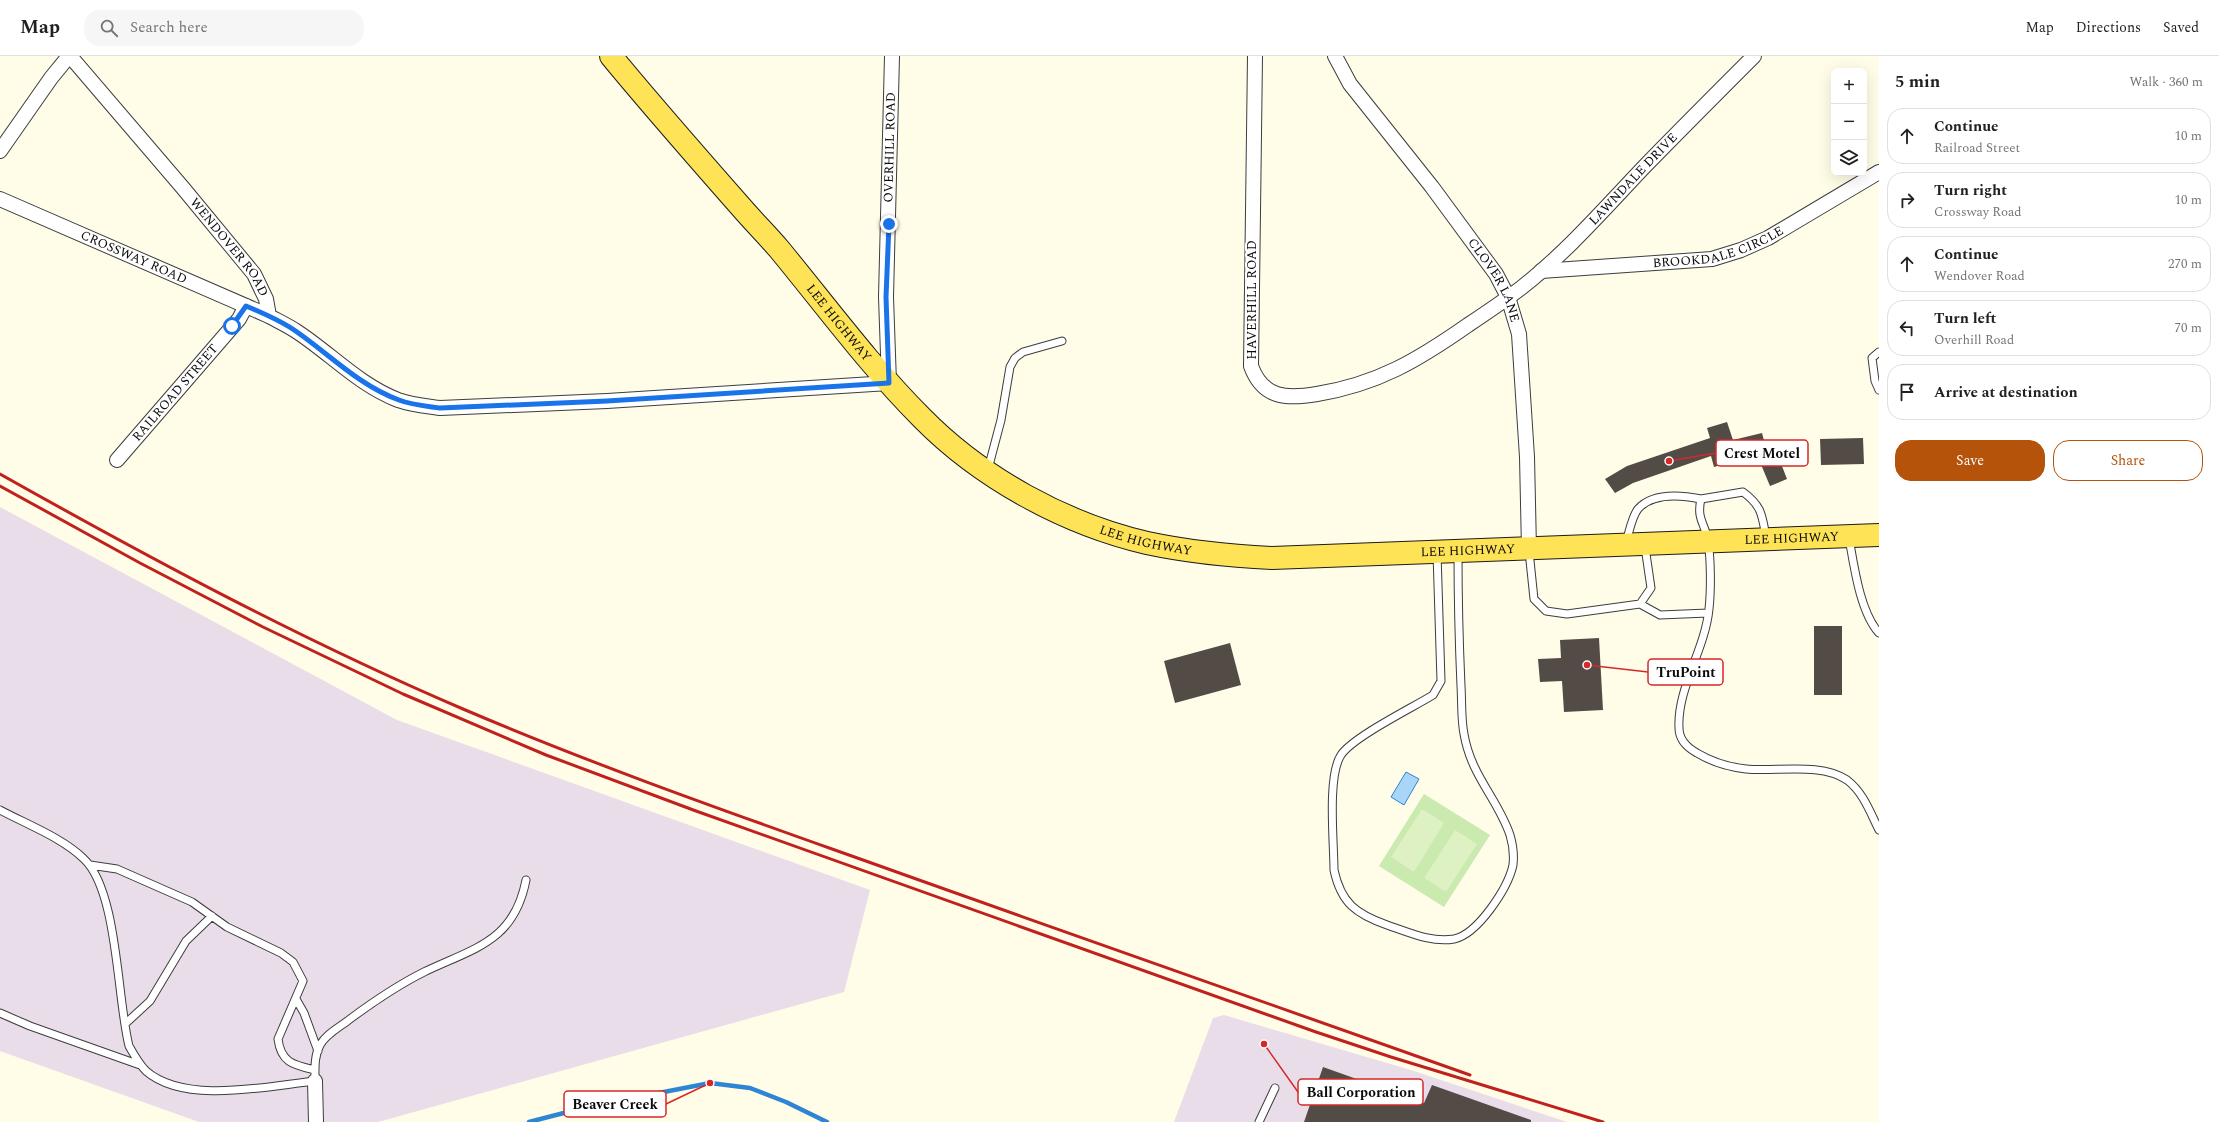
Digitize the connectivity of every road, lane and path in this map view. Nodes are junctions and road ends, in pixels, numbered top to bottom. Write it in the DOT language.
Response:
graph roads {
  1 [pos="70,56"];
  2 [pos="611,56"];
  3 [pos="892,56"];
  4 [pos="1255,56"];
  5 [pos="1334,56"];
  6 [pos="1754,56"];
  7 [pos="0,151"];
  8 [pos="1879,172"];
  9 [pos="0,199"];
  10 [pos="1540,271"];
  11 [pos="1508,297"];
  12 [pos="246,306"];
  13 [pos="269,316"];
  14 [pos="1062,341"];
  15 [pos="1879,352"];
  16 [pos="889,383"];
  17 [pos="1879,390"];
  18 [pos="117,460"];
  19 [pos="988,471"];
  20 [pos="1701,499"];
  21 [pos="1879,535"];
  22 [pos="1848,536"];
  23 [pos="1766,539"];
  24 [pos="1708,541"];
  25 [pos="1635,544"];
  26 [pos="1529,549"];
  27 [pos="1458,552"];
  28 [pos="1437,553"];
  29 [pos="1640,604"];
  30 [pos="1708,613"];
  31 [pos="1879,633"];
  32 [pos="0,810"];
  33 [pos="1879,830"];
  34 [pos="90,865"];
  35 [pos="526,880"];
  36 [pos="212,916"];
  37 [pos="296,999"];
  38 [pos="0,1013"];
  39 [pos="125,1024"];
  40 [pos="318,1050"];
  41 [pos="141,1065"];
  42 [pos="315,1075"];
  43 [pos="1275,1088"];
  44 [pos="316,1122"];
  45 [pos="1260,1122"];
  1 -- 7 [label="street"];
  1 -- 13 [label="street, WENDOVER ROAD"];
  2 -- 16 [label="main road, LEE HIGHWAY"];
  3 -- 16 [label="street, OVERHILL ROAD"];
  4 -- 11 [label="street, HAVERHILL ROAD"];
  5 -- 11 [label="street, CLOVER LANE"];
  6 -- 10 [label="street, LAWNDALE DRIVE"];
  8 -- 10 [label="street, BROOKDALE CIRCLE"];
  9 -- 12 [label="street, CROSSWAY ROAD"];
  10 -- 11 [label="street, LAWNDALE DRIVE"];
  11 -- 26 [label="street, CLOVER LANE"];
  12 -- 13 [label="street, CROSSWAY ROAD"];
  12 -- 18 [label="street, RAILROAD STREET"];
  13 -- 16 [label="street, WENDOVER ROAD"];
  14 -- 19 [label="lane"];
  15 -- 17 [label="lane"];
  16 -- 19 [label="main road, LEE HIGHWAY"];
  19 -- 28 [label="main road, LEE HIGHWAY"];
  20 -- 23 [label="lane"];
  20 -- 24 [label="lane"];
  20 -- 25 [label="lane"];
  21 -- 22 [label="main road, LEE HIGHWAY"];
  22 -- 23 [label="main road, LEE HIGHWAY"];
  22 -- 31 [label="lane"];
  23 -- 24 [label="main road, LEE HIGHWAY"];
  24 -- 25 [label="main road, LEE HIGHWAY"];
  24 -- 30 [label="lane"];
  25 -- 26 [label="main road, LEE HIGHWAY"];
  25 -- 29 [label="lane"];
  26 -- 27 [label="main road, LEE HIGHWAY"];
  26 -- 29 [label="lane"];
  27 -- 28 [label="main road, LEE HIGHWAY"];
  27 -- 28 [label="lane"];
  29 -- 30 [label="lane"];
  30 -- 33 [label="lane"];
  32 -- 34 [label="lane"];
  34 -- 36 [label="lane"];
  34 -- 39 [label="lane"];
  35 -- 40 [label="lane"];
  36 -- 37 [label="lane"];
  36 -- 39 [label="lane"];
  37 -- 40 [label="lane"];
  37 -- 42 [label="lane"];
  38 -- 41 [label="lane"];
  39 -- 41 [label="lane"];
  40 -- 42 [label="lane"];
  41 -- 42 [label="lane"];
  42 -- 44 [label="street"];
  43 -- 45 [label="lane"];
}
